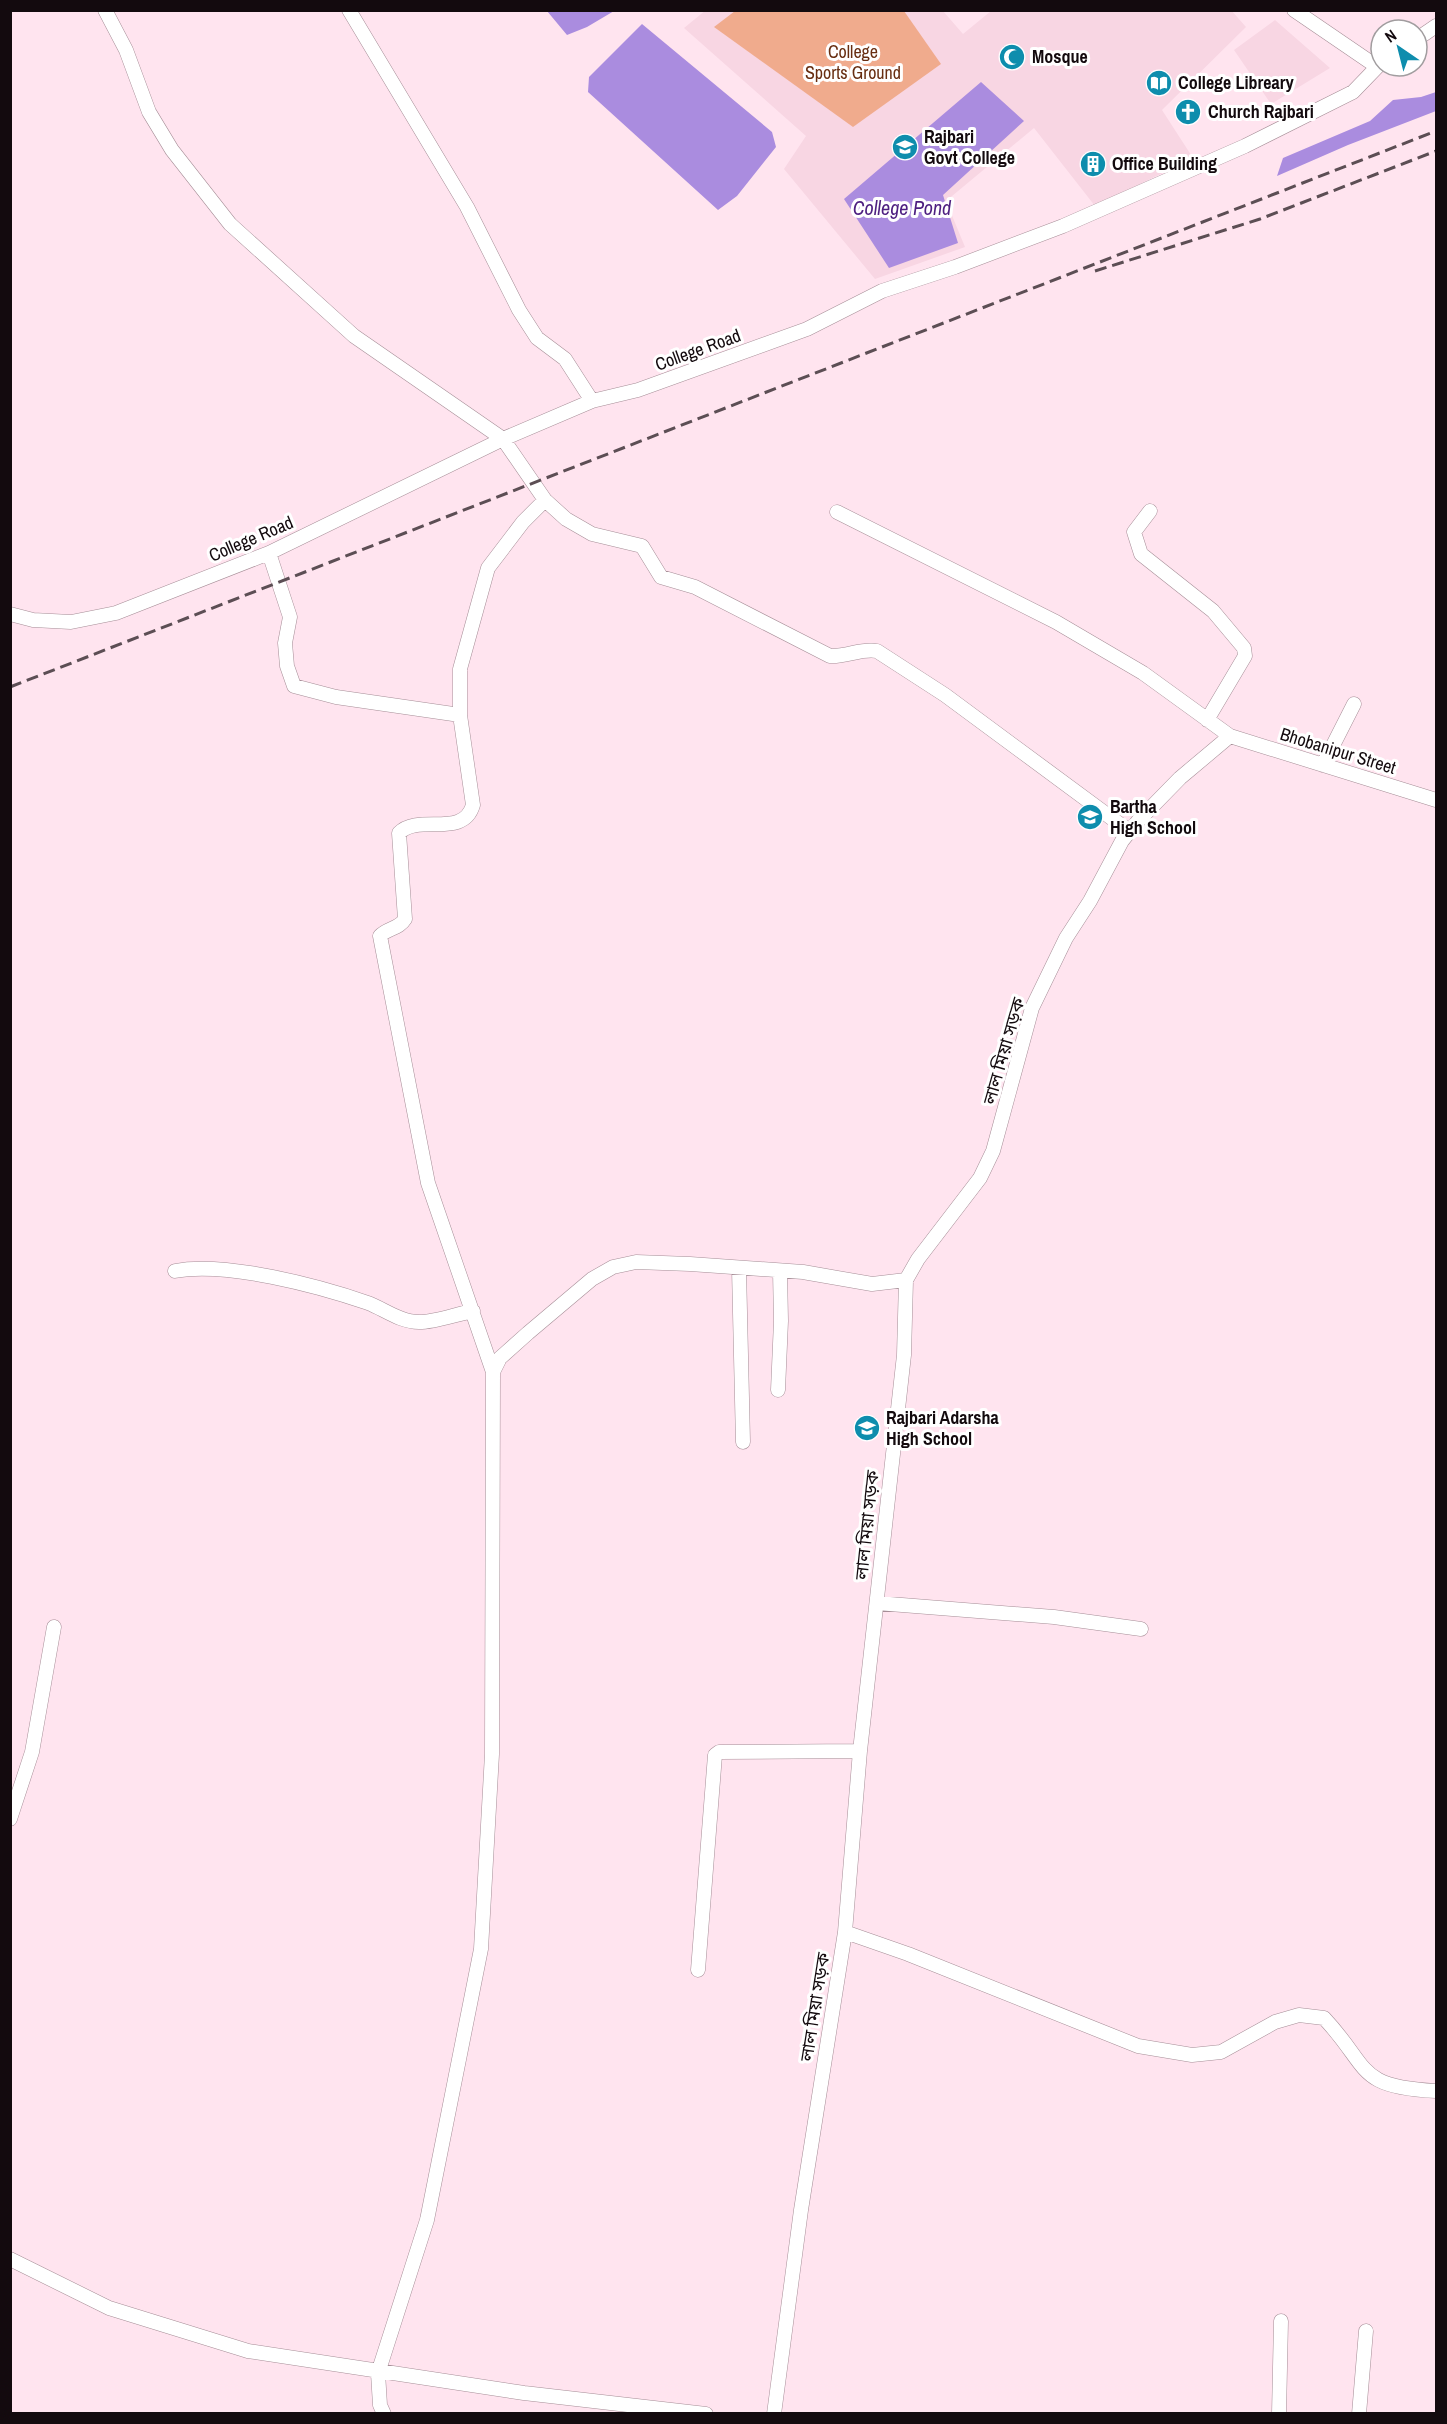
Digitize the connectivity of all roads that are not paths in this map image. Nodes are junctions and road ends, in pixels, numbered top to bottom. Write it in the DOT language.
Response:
graph roads {
  1 [pos="105,10"];
  2 [pos="349,10"];
  3 [pos="1294,10"];
  4 [pos="1369,58"];
  5 [pos="1369,74"];
  6 [pos="592,401"];
  7 [pos="503,439"];
  8 [pos="545,500"];
  9 [pos="1150,511"];
  10 [pos="837,512"];
  11 [pos="269,553"];
  12 [pos="10,614"];
  13 [pos="1354,704"];
  14 [pos="460,716"];
  15 [pos="1207,720"];
  16 [pos="1230,736"];
  17 [pos="1323,765"];
  18 [pos="1437,800"];
  19 [pos="1129,831"];
  20 [pos="739,1269"];
  21 [pos="175,1271"];
  22 [pos="780,1271"];
  23 [pos="906,1280"];
  24 [pos="473,1311"];
  25 [pos="493,1372"];
  26 [pos="778,1390"];
  27 [pos="742,1442"];
  28 [pos="877,1603"];
  29 [pos="54,1627"];
  30 [pos="1141,1629"];
  31 [pos="860,1751"];
  32 [pos="10,1819"];
  33 [pos="844,1932"];
  34 [pos="698,1970"];
  35 [pos="1437,2091"];
  36 [pos="10,2259"];
  37 [pos="1281,2321"];
  38 [pos="1366,2331"];
  39 [pos="378,2373"];
  40 [pos="384,2414"];
  41 [pos="706,2414"];
  42 [pos="774,2414"];
  43 [pos="1279,2414"];
  44 [pos="1359,2414"];
  1 -- 7 [label="street"];
  2 -- 6 [label="street"];
  3 -- 4 [label="street"];
  5 -- 6 [label="street, College Road"];
  6 -- 7 [label="street, College Road"];
  7 -- 8 [label="street"];
  7 -- 11 [label="street, College Road"];
  8 -- 14 [label="street"];
  8 -- 19 [label="street"];
  9 -- 15 [label="street"];
  10 -- 15 [label="street, Bhobanipur Street"];
  11 -- 12 [label="street, College Road"];
  11 -- 14 [label="street"];
  13 -- 17 [label="street"];
  14 -- 24 [label="street"];
  15 -- 16 [label="street, Bhobanipur Street"];
  16 -- 17 [label="street, Bhobanipur Street"];
  16 -- 19 [label="street, লাল মিয়া সড়ক"];
  17 -- 18 [label="street, Bhobanipur Street"];
  19 -- 23 [label="street, লাল মিয়া সড়ক"];
  20 -- 22 [label="street"];
  20 -- 25 [label="street"];
  20 -- 27 [label="street"];
  21 -- 24 [label="street"];
  22 -- 23 [label="street"];
  22 -- 26 [label="street"];
  23 -- 28 [label="street, লাল মিয়া সড়ক"];
  24 -- 25 [label="street"];
  25 -- 39 [label="street"];
  28 -- 30 [label="street"];
  28 -- 31 [label="street, লাল মিয়া সড়ক"];
  29 -- 32 [label="street"];
  31 -- 33 [label="street, লাল মিয়া সড়ক"];
  31 -- 34 [label="street"];
  33 -- 35 [label="street"];
  33 -- 42 [label="street, লাল মিয়া সড়ক"];
  36 -- 39 [label="street"];
  37 -- 43 [label="street"];
  38 -- 44 [label="street"];
  39 -- 40 [label="street"];
  39 -- 41 [label="street"];
}
